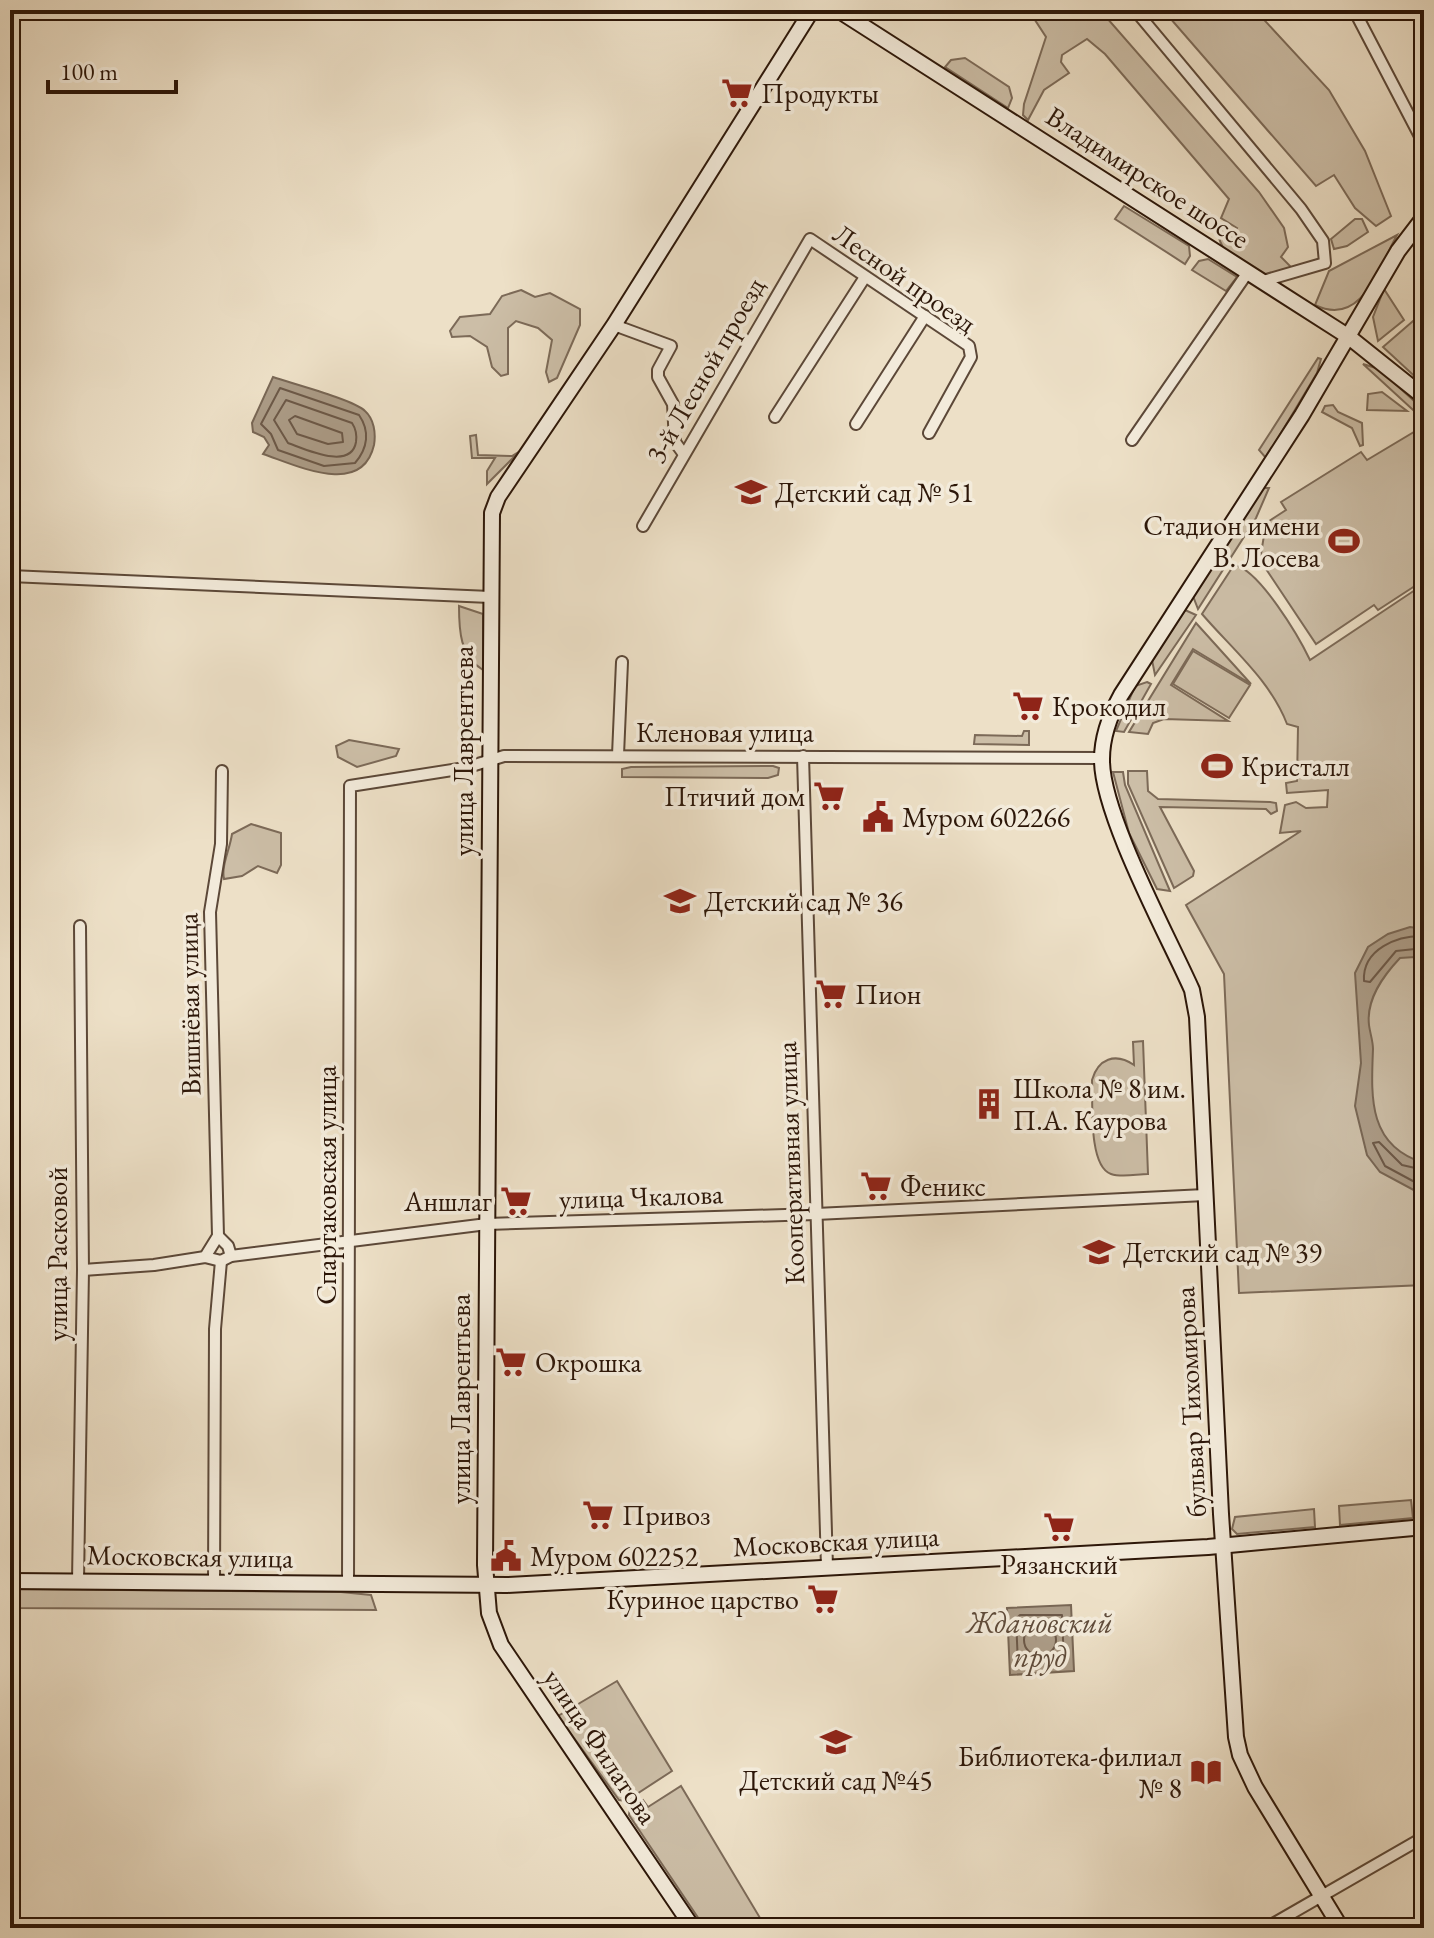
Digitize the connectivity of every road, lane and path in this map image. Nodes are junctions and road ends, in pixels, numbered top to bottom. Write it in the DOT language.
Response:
graph roads {
  1 [pos="812,10"];
  2 [pos="838,10"];
  3 [pos="1135,10"];
  4 [pos="1354,10"];
  5 [pos="1424,144"];
  6 [pos="1424,217"];
  7 [pos="810,239"];
  8 [pos="1248,272"];
  9 [pos="865,277"];
  10 [pos="1263,281"];
  11 [pos="925,316"];
  12 [pos="614,325"];
  13 [pos="1349,337"];
  14 [pos="1424,397"];
  15 [pos="775,417"];
  16 [pos="856,424"];
  17 [pos="929,433"];
  18 [pos="1132,440"];
  19 [pos="683,453"];
  20 [pos="643,526"];
  21 [pos="10,576"];
  22 [pos="490,597"];
  23 [pos="622,662"];
  24 [pos="618,755"];
  25 [pos="803,756"];
  26 [pos="1102,758"];
  27 [pos="490,760"];
  28 [pos="222,771"];
  29 [pos="350,786"];
  30 [pos="80,926"];
  31 [pos="1205,1195"];
  32 [pos="816,1214"];
  33 [pos="487,1224"];
  34 [pos="218,1236"];
  35 [pos="350,1241"];
  36 [pos="205,1257"];
  37 [pos="226,1259"];
  38 [pos="83,1270"];
  39 [pos="1424,1527"];
  40 [pos="1223,1546"];
  41 [pos="827,1567"];
  42 [pos="10,1581"];
  43 [pos="78,1581"];
  44 [pos="214,1583"];
  45 [pos="348,1584"];
  46 [pos="486,1585"];
  47 [pos="1424,1837"];
  48 [pos="1321,1895"];
  49 [pos="693,1928"];
  50 [pos="1266,1928"];
  51 [pos="1341,1928"];
  1 -- 12 [label="street, улица Лаврентьева"];
  2 -- 8 [label="street, Владимирское шоссе"];
  3 -- 10 [label="street"];
  4 -- 5 [label="street"];
  6 -- 13 [label="street, бульвар Тихомирова"];
  7 -- 9 [label="street, Лесной проезд"];
  7 -- 19 [label="street, 3-й Лесной проезд"];
  8 -- 10 [label="street, Владимирское шоссе"];
  8 -- 18 [label="street"];
  9 -- 11 [label="street, Лесной проезд"];
  9 -- 15 [label="street"];
  10 -- 13 [label="street, Владимирское шоссе"];
  11 -- 16 [label="street"];
  11 -- 17 [label="street, Лесной проезд"];
  12 -- 19 [label="street"];
  12 -- 22 [label="street, улица Лаврентьева"];
  13 -- 14 [label="street, Владимирское шоссе"];
  13 -- 26 [label="street, бульвар Тихомирова"];
  19 -- 20 [label="street, 3-й Лесной проезд"];
  21 -- 22 [label="street"];
  22 -- 27 [label="street, улица Лаврентьева"];
  23 -- 24 [label="street"];
  24 -- 25 [label="street, Кленовая улица"];
  24 -- 27 [label="street, Кленовая улица"];
  25 -- 26 [label="street, Кленовая улица"];
  25 -- 32 [label="street, Кооперативная улица"];
  26 -- 31 [label="street, бульвар Тихомирова"];
  27 -- 29 [label="street, Кленовая улица"];
  27 -- 33 [label="street, улица Лаврентьева"];
  28 -- 34 [label="street, Вишнёвая улица"];
  29 -- 35 [label="street, Спартаковская улица"];
  30 -- 38 [label="street, улица Расковой"];
  31 -- 32 [label="street, улица Чкалова"];
  31 -- 40 [label="street, бульвар Тихомирова"];
  32 -- 33 [label="street, улица Чкалова"];
  32 -- 41 [label="street, Кооперативная улица"];
  33 -- 35 [label="street, улица Чкалова"];
  33 -- 46 [label="street, улица Лаврентьева"];
  34 -- 36 [label="street"];
  34 -- 37 [label="street"];
  35 -- 37 [label="street, улица Чкалова"];
  35 -- 45 [label="street, Спартаковская улица"];
  36 -- 37 [label="street, улица Чкалова"];
  36 -- 38 [label="street, улица Чкалова"];
  37 -- 44 [label="street"];
  38 -- 43 [label="street, улица Расковой"];
  39 -- 40 [label="street, Московская улица"];
  40 -- 41 [label="street, Московская улица"];
  40 -- 48 [label="street, бульвар Тихомирова"];
  41 -- 46 [label="street, Московская улица"];
  42 -- 43 [label="street, Московская улица"];
  43 -- 44 [label="street, Московская улица"];
  44 -- 45 [label="street, Московская улица"];
  45 -- 46 [label="street, Московская улица"];
  46 -- 49 [label="street, улица Филатова"];
  47 -- 48 [label="street"];
  48 -- 50 [label="street"];
  48 -- 51 [label="street, бульвар Тихомирова"];
}
